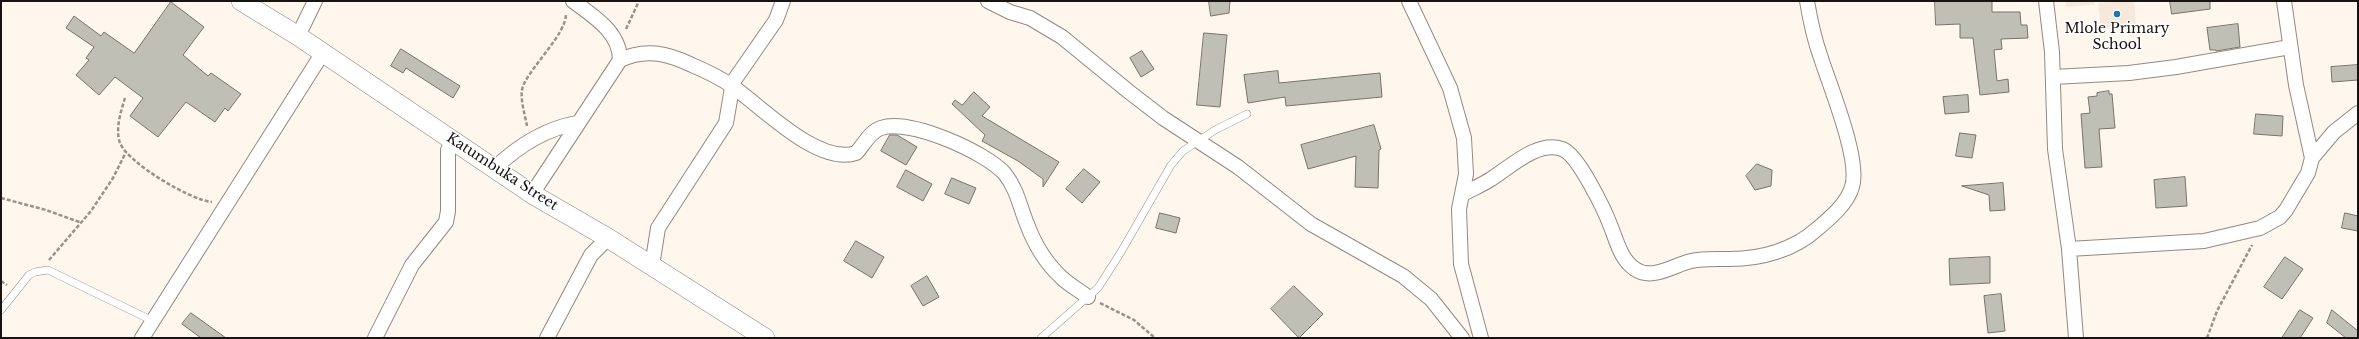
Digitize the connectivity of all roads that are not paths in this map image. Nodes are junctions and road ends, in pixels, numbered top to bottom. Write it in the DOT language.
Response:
graph roads {
  1 [pos="241,1"];
  2 [pos="315,1"];
  3 [pos="783,1"];
  4 [pos="988,1"];
  5 [pos="1409,1"];
  6 [pos="1807,1"];
  7 [pos="2046,1"];
  8 [pos="2284,1"];
  9 [pos="569,4"];
  10 [pos="298,36"];
  11 [pos="2290,47"];
  12 [pos="322,54"];
  13 [pos="619,54"];
  14 [pos="2053,77"];
  15 [pos="732,86"];
  16 [pos="1247,114"];
  17 [pos="2358,114"];
  18 [pos="577,123"];
  19 [pos="453,140"];
  20 [pos="1197,140"];
  21 [pos="2312,158"];
  22 [pos="495,168"];
  23 [pos="532,194"];
  24 [pos="1463,194"];
  25 [pos="608,238"];
  26 [pos="2069,248"];
  27 [pos="652,266"];
  28 [pos="1088,297"];
  29 [pos="1,310"];
  30 [pos="153,321"];
  31 [pos="142,338"];
  32 [pos="375,338"];
  33 [pos="547,338"];
  34 [pos="766,338"];
  35 [pos="1041,338"];
  36 [pos="1462,338"];
  37 [pos="1481,338"];
  38 [pos="2076,338"];
  1 -- 10 [label="main road, Katumbuka Street"];
  2 -- 10 [label="street"];
  3 -- 15 [label="street"];
  4 -- 20 [label="street"];
  5 -- 24 [label="street"];
  6 -- 24 [label="street"];
  7 -- 14 [label="street"];
  8 -- 11 [label="street"];
  9 -- 13 [label="street"];
  10 -- 12 [label="main road, Katumbuka Street"];
  11 -- 14 [label="street"];
  11 -- 21 [label="street"];
  12 -- 19 [label="main road, Katumbuka Street"];
  12 -- 30 [label="street"];
  13 -- 15 [label="street"];
  13 -- 18 [label="street"];
  14 -- 26 [label="street"];
  15 -- 27 [label="street"];
  15 -- 28 [label="street"];
  16 -- 20 [label="lane"];
  17 -- 21 [label="street"];
  18 -- 22 [label="street"];
  18 -- 23 [label="street"];
  19 -- 22 [label="main road, Katumbuka Street"];
  19 -- 32 [label="street"];
  20 -- 28 [label="lane"];
  20 -- 36 [label="street"];
  21 -- 26 [label="street"];
  22 -- 23 [label="main road, Katumbuka Street"];
  23 -- 25 [label="main road, Katumbuka Street"];
  24 -- 37 [label="street"];
  25 -- 27 [label="main road, Katumbuka Street"];
  25 -- 33 [label="street"];
  26 -- 38 [label="street"];
  27 -- 34 [label="main road, Katumbuka Street"];
  28 -- 35 [label="lane"];
  29 -- 30 [label="lane"];
  30 -- 31 [label="street"];
}
